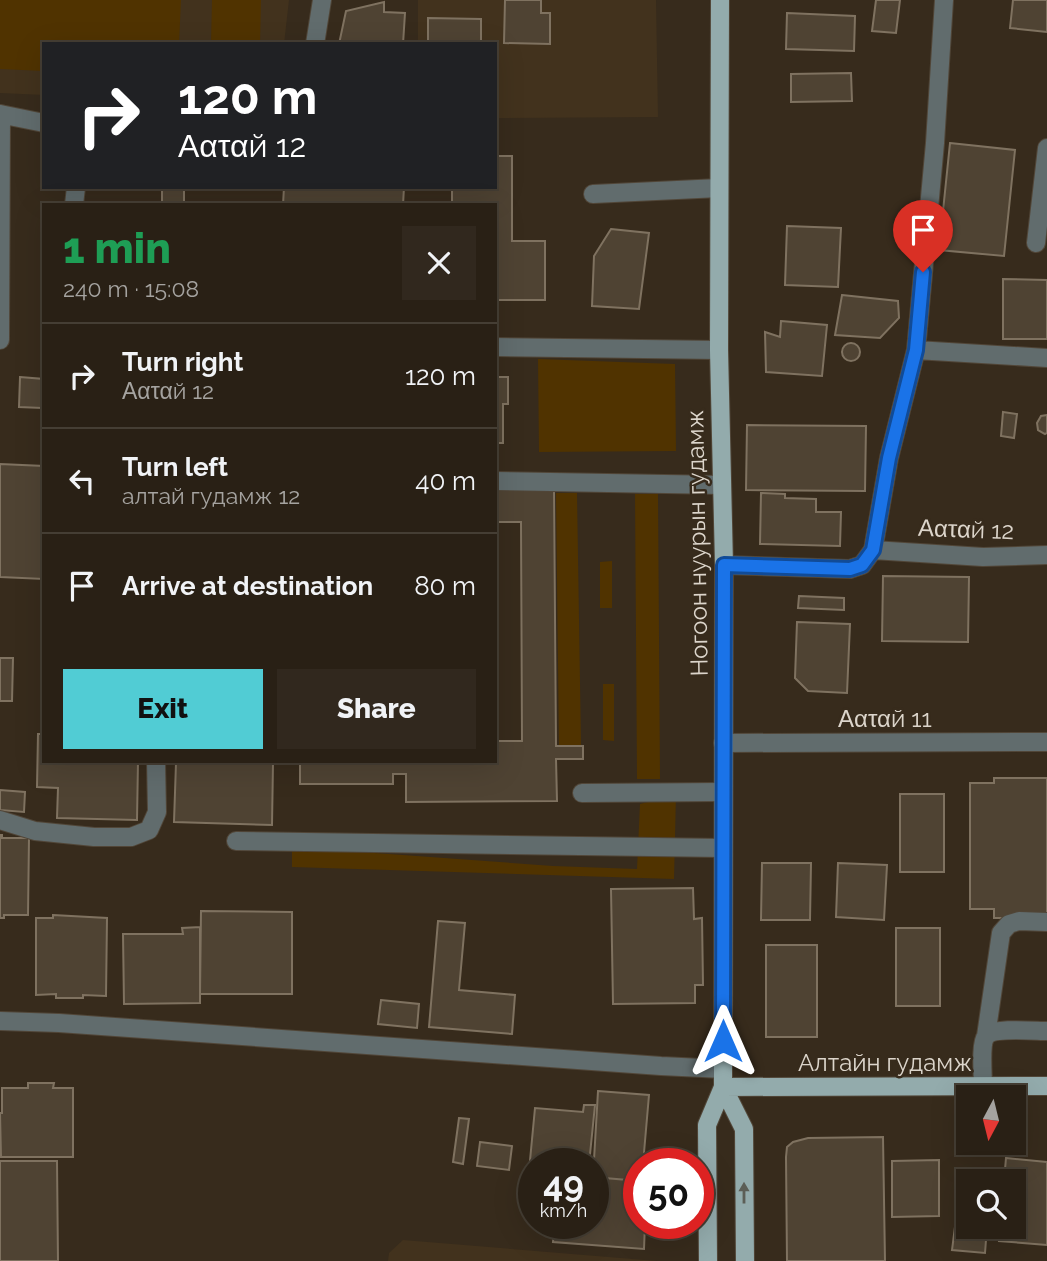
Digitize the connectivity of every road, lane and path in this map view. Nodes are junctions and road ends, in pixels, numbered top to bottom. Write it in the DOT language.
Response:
graph roads {
  1 [pos="323,0"];
  2 [pos="720,0"];
  3 [pos="944,0"];
  4 [pos="315,42"];
  5 [pos="0,114"];
  6 [pos="42,123"];
  7 [pos="1047,148"];
  8 [pos="719,188"];
  9 [pos="593,194"];
  10 [pos="1035,243"];
  11 [pos="0,340"];
  12 [pos="497,346"];
  13 [pos="719,349"];
  14 [pos="916,350"];
  15 [pos="1047,358"];
  16 [pos="497,481"];
  17 [pos="722,485"];
  18 [pos="873,550"];
  19 [pos="1047,555"];
  20 [pos="724,565"];
  21 [pos="1047,742"];
  22 [pos="723,743"];
  23 [pos="156,763"];
  24 [pos="723,792"];
  25 [pos="582,793"];
  26 [pos="0,820"];
  27 [pos="236,841"];
  28 [pos="723,848"];
  29 [pos="1047,922"];
  30 [pos="0,1021"];
  31 [pos="1047,1031"];
  32 [pos="986,1037"];
  33 [pos="723,1078"];
  34 [pos="983,1085"];
  35 [pos="956,1086"];
  36 [pos="1026,1087"];
  37 [pos="1047,1087"];
  38 [pos="708,1261"];
  39 [pos="745,1261"];
  1 -- 4 [label="street"];
  2 -- 8 [label="main road, Ногоон нуурын гудамж"];
  3 -- 14 [label="street"];
  5 -- 6 [label="street"];
  5 -- 11 [label="street"];
  7 -- 10 [label="street"];
  8 -- 9 [label="street"];
  8 -- 13 [label="main road, Ногоон нуурын гудамж"];
  12 -- 13 [label="street"];
  13 -- 17 [label="main road, Ногоон нуурын гудамж"];
  14 -- 15 [label="street"];
  14 -- 18 [label="street"];
  16 -- 17 [label="street"];
  17 -- 20 [label="main road, Ногоон нуурын гудамж"];
  18 -- 19 [label="street, Ααταй 12"];
  18 -- 20 [label="street"];
  20 -- 22 [label="main road, Ногоон нуурын гудамж"];
  21 -- 22 [label="street, Ααταй 11"];
  22 -- 24 [label="main road, Ногоон нуурын гудамж"];
  23 -- 26 [label="street"];
  24 -- 25 [label="street"];
  24 -- 28 [label="main road, Ногоон нуурын гудамж"];
  27 -- 28 [label="street"];
  28 -- 33 [label="main road, Ногоон нуурын гудамж"];
  29 -- 32 [label="street"];
  30 -- 33 [label="street"];
  31 -- 32 [label="street"];
  32 -- 34 [label="street"];
  33 -- 35 [label="main road, Алтайн гудамж"];
  33 -- 38 [label="main road, Ногоон нуурын гудамж"];
  39 -- 33 [label="main road, Ногоон нуурын гудамж, one-way"];
  36 -- 37 [label="main road, Алтайн гудамж"];
}
